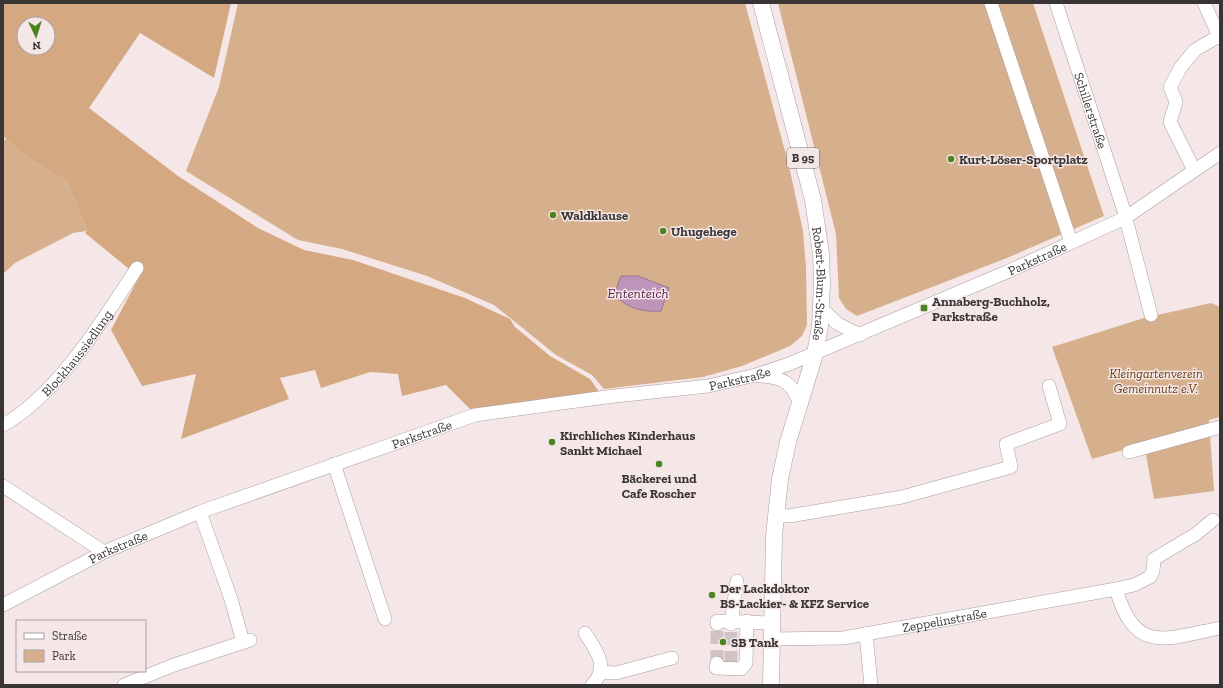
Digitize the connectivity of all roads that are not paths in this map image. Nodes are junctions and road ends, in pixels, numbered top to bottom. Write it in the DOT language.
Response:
graph roads {
  1 [pos="761,3"];
  2 [pos="991,3"];
  3 [pos="1056,3"];
  4 [pos="1204,3"];
  5 [pos="1220,37"];
  6 [pos="1220,154"];
  7 [pos="1194,170"];
  8 [pos="1125,218"];
  9 [pos="1071,242"];
  10 [pos="137,268"];
  11 [pos="822,309"];
  12 [pos="1151,315"];
  13 [pos="860,335"];
  14 [pos="815,354"];
  15 [pos="756,375"];
  16 [pos="1049,386"];
  17 [pos="800,405"];
  18 [pos="3,426"];
  19 [pos="1217,428"];
  20 [pos="1129,452"];
  21 [pos="334,464"];
  22 [pos="3,486"];
  23 [pos="200,512"];
  24 [pos="775,515"];
  25 [pos="1213,520"];
  26 [pos="104,552"];
  27 [pos="737,581"];
  28 [pos="1116,589"];
  29 [pos="3,605"];
  30 [pos="385,619"];
  31 [pos="747,621"];
  32 [pos="731,623"];
  33 [pos="717,624"];
  34 [pos="1220,628"];
  35 [pos="772,631"];
  36 [pos="585,633"];
  37 [pos="866,634"];
  38 [pos="672,658"];
  39 [pos="716,663"];
  40 [pos="601,672"];
  41 [pos="124,685"];
  42 [pos="592,685"];
  43 [pos="771,685"];
  44 [pos="871,685"];
  1 -- 11 [label="main road, Robert-Blum-Straße / B 95"];
  2 -- 9 [label="street"];
  3 -- 8 [label="street, Schillerstraße"];
  4 -- 5 [label="street"];
  5 -- 7 [label="street"];
  6 -- 7 [label="street, Parkstraße"];
  7 -- 8 [label="street, Parkstraße"];
  8 -- 9 [label="street, Parkstraße"];
  8 -- 12 [label="street"];
  9 -- 13 [label="street, Parkstraße"];
  10 -- 18 [label="street, Blockhaussiedlung"];
  11 -- 13 [label="street"];
  11 -- 14 [label="main road, Robert-Blum-Straße / B 95"];
  13 -- 14 [label="street, Parkstraße"];
  14 -- 15 [label="street, Parkstraße"];
  14 -- 17 [label="main road, Robert-Blum-Straße / B 95"];
  15 -- 17 [label="street"];
  15 -- 21 [label="street, Parkstraße"];
  16 -- 24 [label="street"];
  17 -- 24 [label="main road, Robert-Blum-Straße / B 95"];
  19 -- 20 [label="street"];
  21 -- 23 [label="street, Parkstraße"];
  21 -- 30 [label="street"];
  22 -- 26 [label="street"];
  23 -- 26 [label="street, Parkstraße"];
  23 -- 41 [label="street"];
  24 -- 35 [label="main road, Robert-Blum-Straße / B 95"];
  25 -- 28 [label="street, Zeppelinstraße"];
  26 -- 29 [label="street, Parkstraße"];
  27 -- 32 [label="street"];
  28 -- 34 [label="street"];
  28 -- 37 [label="street, Zeppelinstraße"];
  31 -- 32 [label="street, Zeppelinstraße"];
  31 -- 35 [label="street, Zeppelinstraße"];
  31 -- 39 [label="street"];
  32 -- 33 [label="street, Zeppelinstraße"];
  35 -- 37 [label="street, Zeppelinstraße"];
  35 -- 43 [label="main road, Robert-Blum-Straße / B 95"];
  36 -- 40 [label="street"];
  37 -- 44 [label="street"];
  38 -- 40 [label="street"];
  40 -- 42 [label="street"];
}
